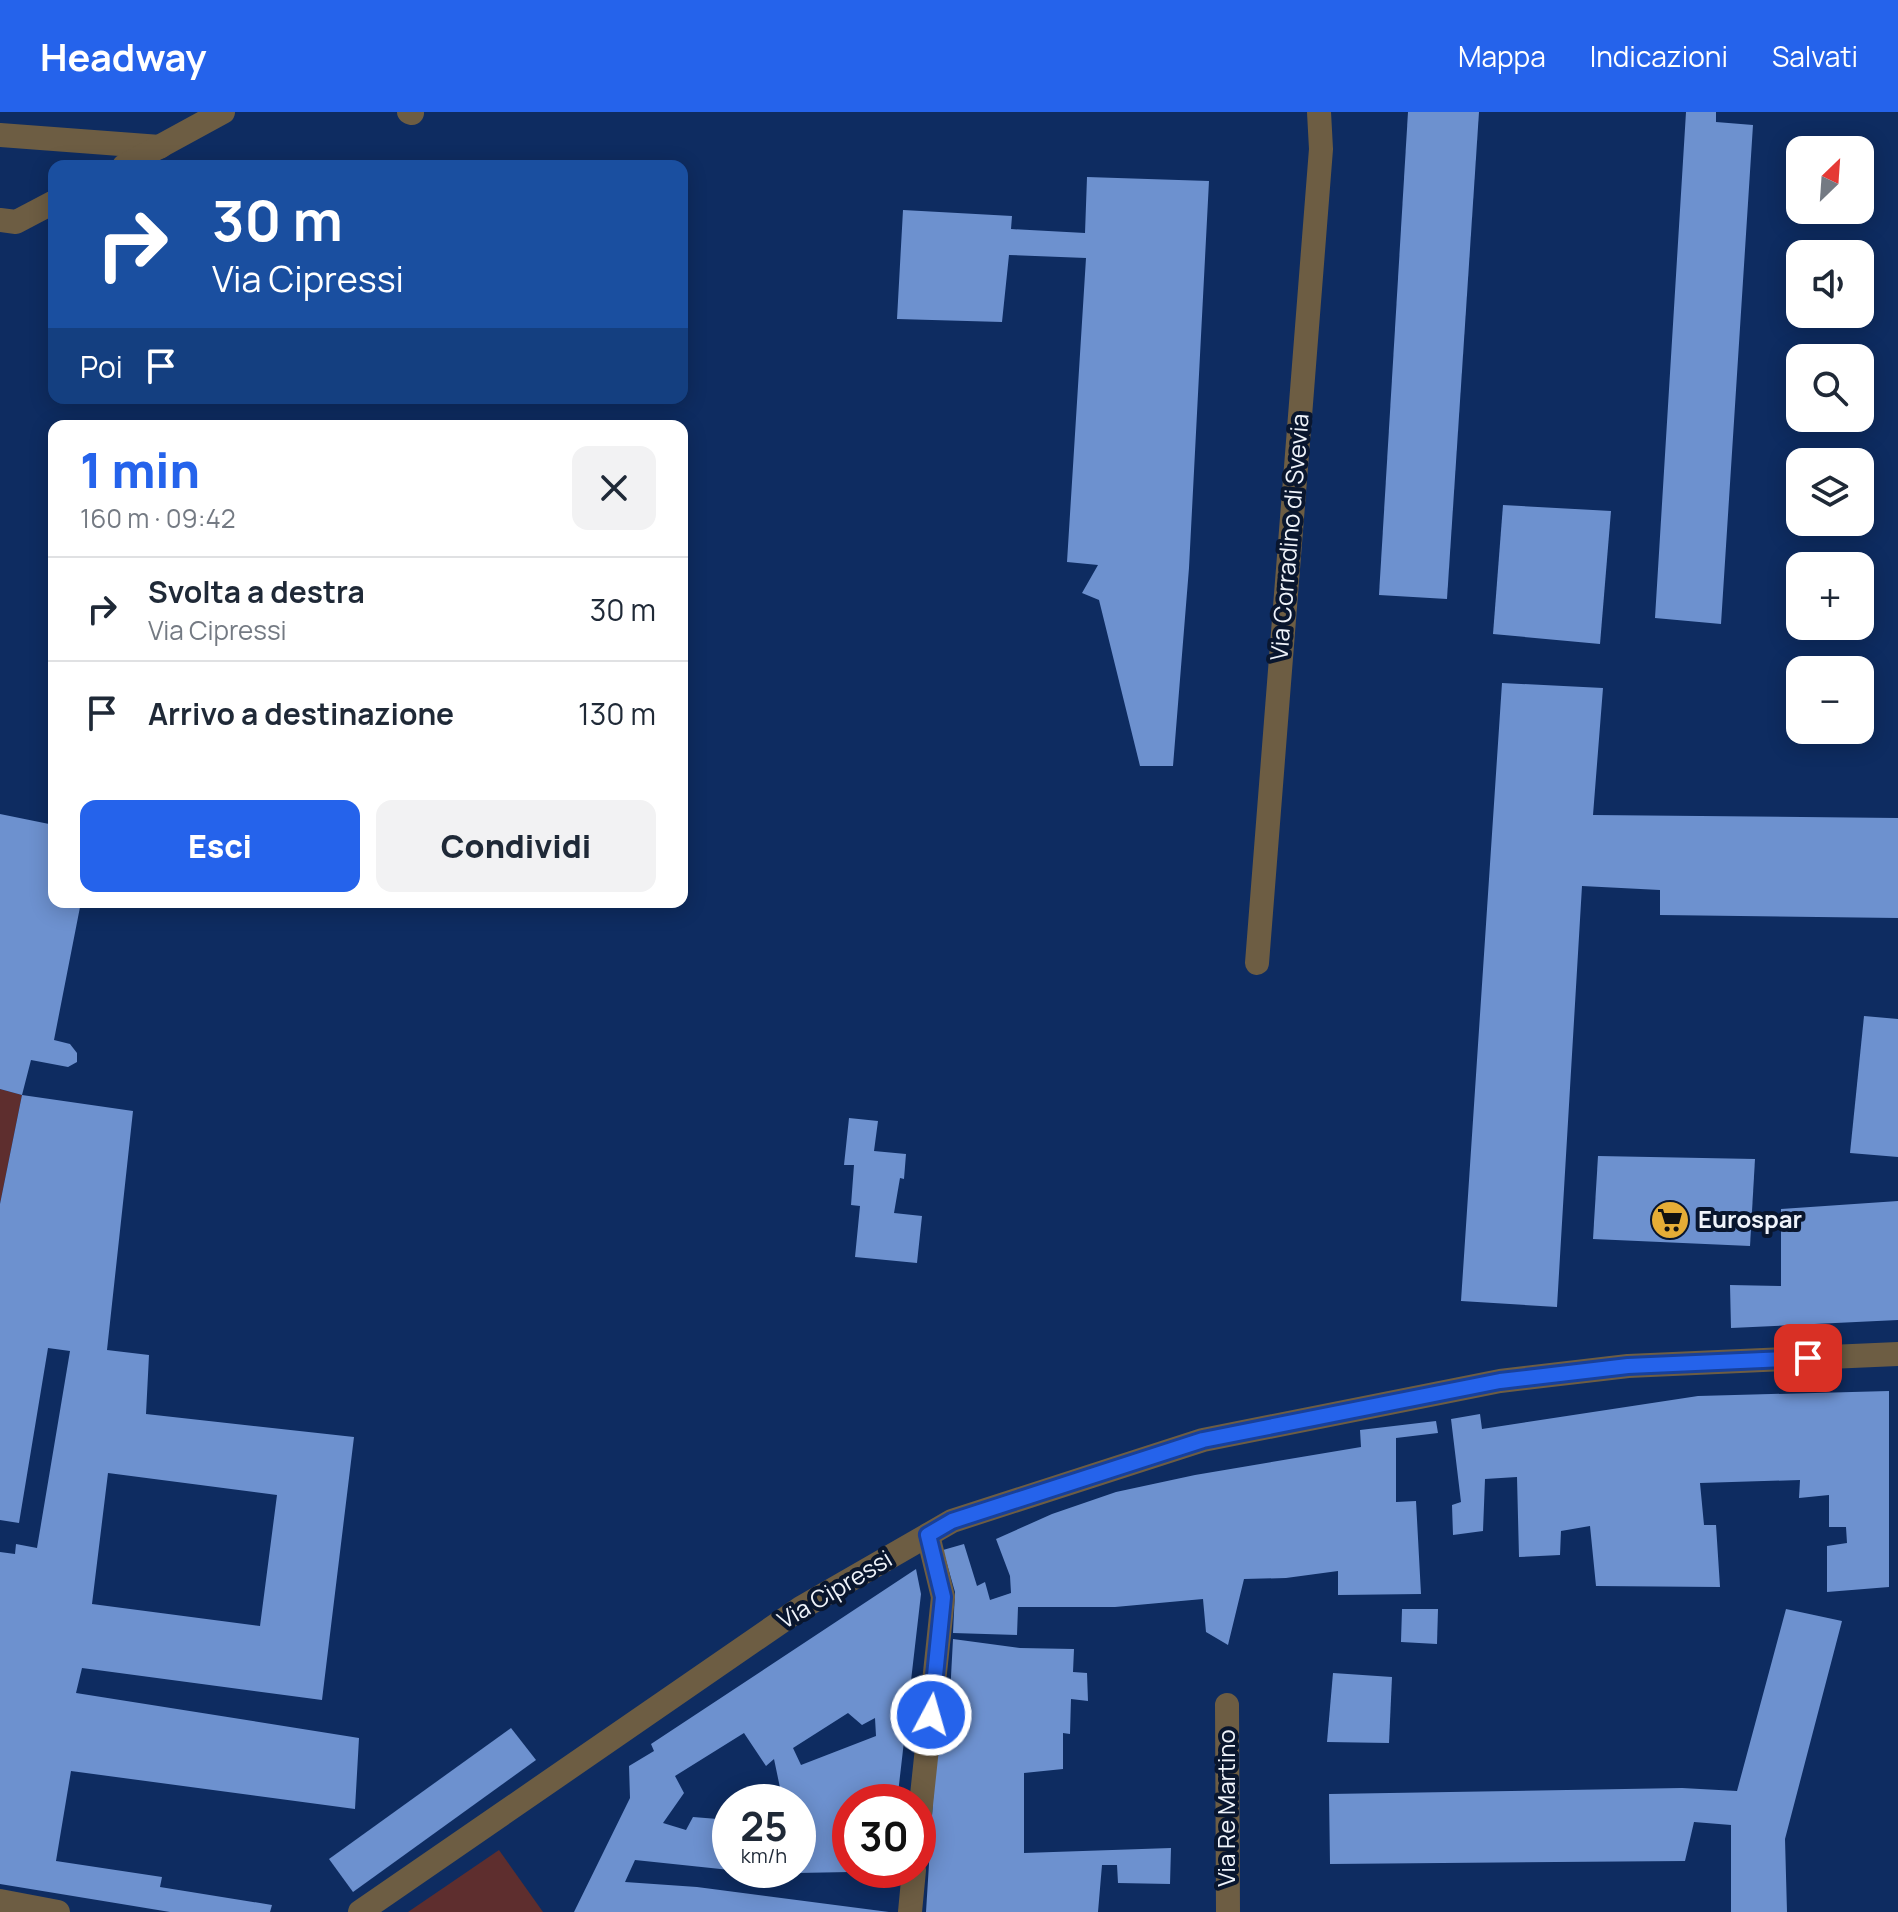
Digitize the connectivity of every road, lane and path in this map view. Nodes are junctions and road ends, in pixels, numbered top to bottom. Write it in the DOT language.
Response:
graph roads {
  1 [pos="223,112"];
  2 [pos="1319,112"];
  3 [pos="0,135"];
  4 [pos="160,147"];
  5 [pos="135,160"];
  6 [pos="48,205"];
  7 [pos="0,220"];
  8 [pos="1257,963"];
  9 [pos="1898,1354"];
  10 [pos="928,1535"];
  11 [pos="1227,1705"];
  12 [pos="923,1784"];
  13 [pos="912,1888"];
  14 [pos="0,1901"];
  15 [pos="58,1912"];
  16 [pos="360,1912"];
  17 [pos="910,1912"];
  18 [pos="1228,1912"];
  1 -- 4 [label="street"];
  2 -- 8 [label="street, Via Corradino di Svevia"];
  3 -- 4 [label="street"];
  4 -- 5 [label="street"];
  6 -- 7 [label="street"];
  9 -- 10 [label="street, Via Cipressi"];
  10 -- 12 [label="street"];
  10 -- 16 [label="street, Via Cipressi"];
  11 -- 18 [label="street, Via Re Martino"];
  13 -- 17 [label="street"];
  14 -- 15 [label="street"];
}
